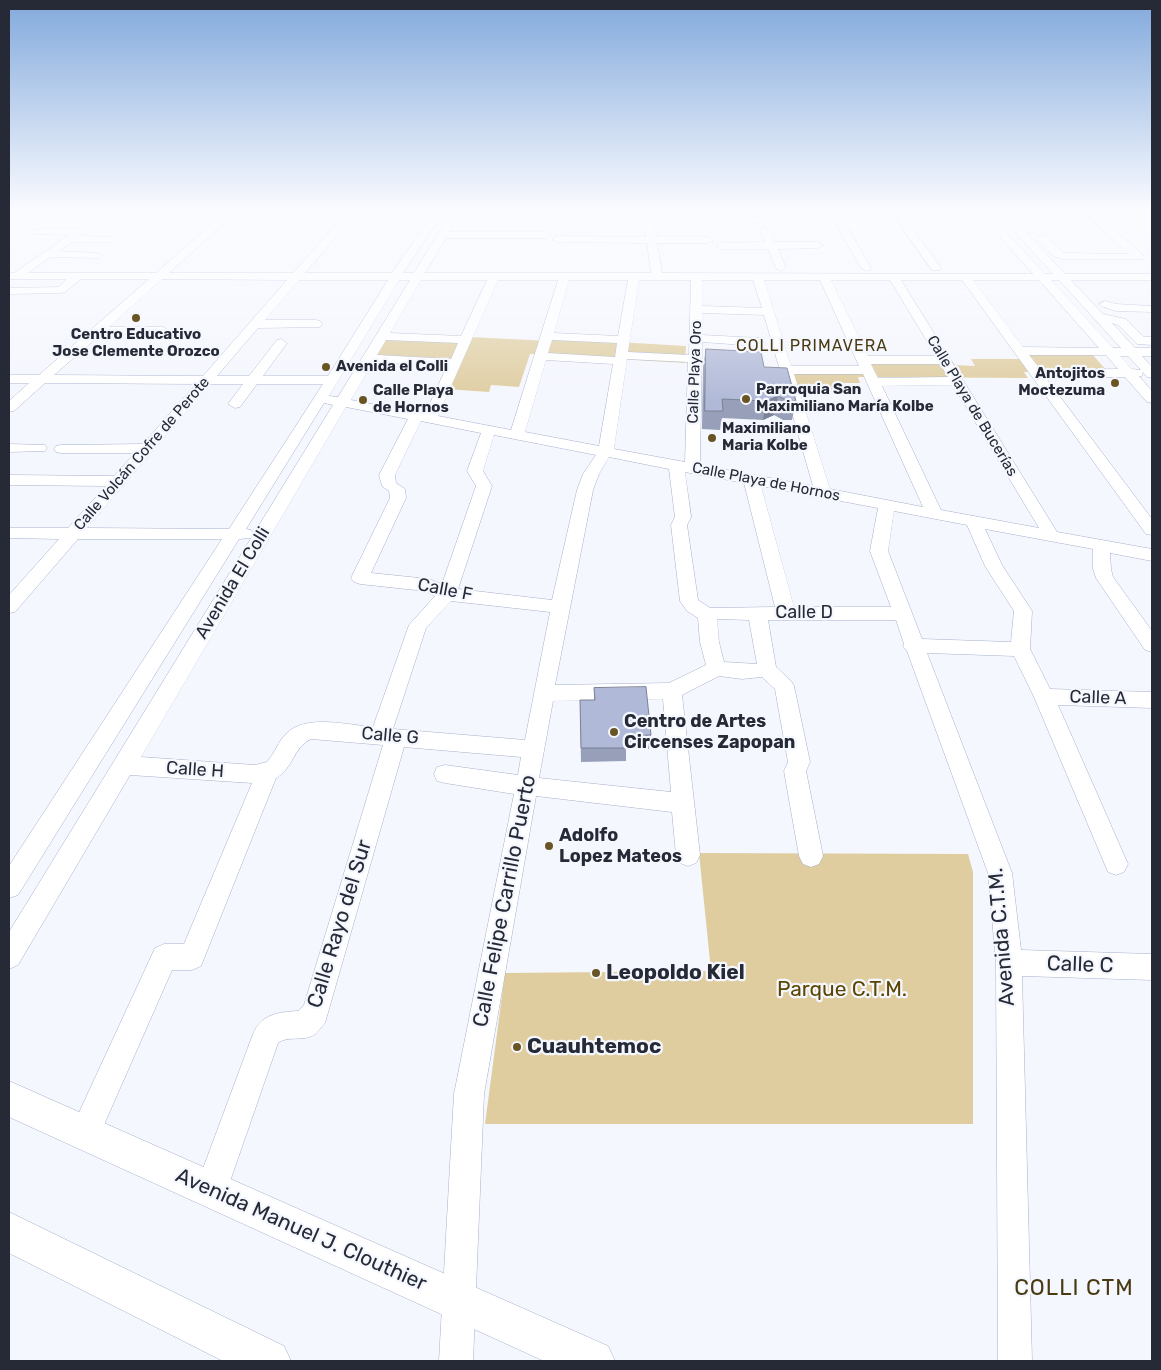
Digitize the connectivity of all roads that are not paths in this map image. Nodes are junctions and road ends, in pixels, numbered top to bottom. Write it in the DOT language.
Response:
graph roads {
  1 [pos="348,275"];
  2 [pos="391,275"];
  3 [pos="417,275"];
  4 [pos="474,275"];
  5 [pos="640,275"];
  6 [pos="686,275"];
  7 [pos="1002,275"];
  8 [pos="1039,275"];
  9 [pos="1061,275"];
  10 [pos="1113,275"];
  11 [pos="78,276"];
  12 [pos="154,276"];
  13 [pos="297,276"];
  14 [pos="494,276"];
  15 [pos="565,276"];
  16 [pos="634,276"];
  17 [pos="697,276"];
  18 [pos="758,276"];
  19 [pos="824,276"];
  20 [pos="894,277"];
  21 [pos="965,277"];
  22 [pos="1152,277"];
  23 [pos="11,278"];
  24 [pos="1131,285"];
  25 [pos="9,291"];
  26 [pos="1099,298"];
  27 [pos="1087,304"];
  28 [pos="697,309"];
  29 [pos="1152,309"];
  30 [pos="769,312"];
  31 [pos="1099,317"];
  32 [pos="255,324"];
  33 [pos="316,324"];
  34 [pos="97,330"];
  35 [pos="163,331"];
  36 [pos="381,336"];
  37 [pos="547,336"];
  38 [pos="696,338"];
  39 [pos="466,340"];
  40 [pos="624,340"];
  41 [pos="1152,341"];
  42 [pos="759,342"];
  43 [pos="281,343"];
  44 [pos="1020,351"];
  45 [pos="1109,352"];
  46 [pos="1131,352"];
  47 [pos="1152,352"];
  48 [pos="540,356"];
  49 [pos="368,358"];
  50 [pos="621,358"];
  51 [pos="695,359"];
  52 [pos="944,360"];
  53 [pos="455,363"];
  54 [pos="786,370"];
  55 [pos="868,370"];
  56 [pos="1129,373"];
  57 [pos="1152,373"];
  58 [pos="1037,374"];
  59 [pos="9,379"];
  60 [pos="40,379"];
  61 [pos="252,379"];
  62 [pos="206,380"];
  63 [pos="332,380"];
  64 [pos="958,381"];
  65 [pos="320,398"];
  66 [pos="1152,399"];
  67 [pos="341,402"];
  68 [pos="235,404"];
  69 [pos="9,408"];
  70 [pos="423,417"];
  71 [pos="489,430"];
  72 [pos="516,435"];
  73 [pos="9,448"];
  74 [pos="40,448"];
  75 [pos="146,448"];
  76 [pos="61,449"];
  77 [pos="606,451"];
  78 [pos="684,466"];
  79 [pos="750,479"];
  80 [pos="9,480"];
  81 [pos="118,481"];
  82 [pos="823,492"];
  83 [pos="888,504"];
  84 [pos="934,513"];
  85 [pos="973,520"];
  86 [pos="1152,530"];
  87 [pos="9,533"];
  88 [pos="73,533"];
  89 [pos="234,533"];
  90 [pos="262,534"];
  91 [pos="1051,535"];
  92 [pos="1101,545"];
  93 [pos="1152,556"];
  94 [pos="447,594"];
  95 [pos="9,606"];
  96 [pos="560,607"];
  97 [pos="757,613"];
  98 [pos="786,613"];
  99 [pos="901,614"];
  100 [pos="708,615"];
  101 [pos="1152,645"];
  102 [pos="913,646"];
  103 [pos="1020,649"];
  104 [pos="717,668"];
  105 [pos="766,669"];
  106 [pos="672,691"];
  107 [pos="544,693"];
  108 [pos="1044,697"];
  109 [pos="1152,700"];
  110 [pos="388,736"];
  111 [pos="533,749"];
  112 [pos="123,765"];
  113 [pos="267,773"];
  114 [pos="445,774"];
  115 [pos="527,786"];
  116 [pos="672,802"];
  117 [pos="688,855"];
  118 [pos="810,856"];
  119 [pos="1116,864"];
  120 [pos="9,887"];
  121 [pos="9,956"];
  122 [pos="1009,963"];
  123 [pos="1152,967"];
  124 [pos="9,1099"];
  125 [pos="85,1132"];
  126 [pos="211,1190"];
  127 [pos="9,1232"];
  128 [pos="458,1301"];
  129 [pos="248,1357"];
  130 [pos="456,1361"];
  131 [pos="593,1361"];
  132 [pos="1015,1361"];
  1 -- 13 [label="street"];
  2 -- 63 [label="street, Avenida El Colli"];
  3 -- 36 [label="street, Avenida El Colli"];
  4 -- 14 [label="street"];
  5 -- 16 [label="street"];
  6 -- 17 [label="street"];
  7 -- 21 [label="street"];
  8 -- 45 [label="street"];
  9 -- 27 [label="street"];
  10 -- 22 [label="street"];
  11 -- 12 [label="street"];
  11 -- 23 [label="street"];
  11 -- 25 [label="street"];
  12 -- 13 [label="street"];
  12 -- 34 [label="street"];
  13 -- 32 [label="street, Calle Volcán Cofre de Perote"];
  14 -- 15 [label="street"];
  14 -- 39 [label="street"];
  15 -- 16 [label="street"];
  15 -- 37 [label="street"];
  16 -- 40 [label="street"];
  17 -- 18 [label="street"];
  17 -- 28 [label="street, Calle Playa Oro"];
  18 -- 19 [label="street"];
  18 -- 30 [label="street"];
  19 -- 20 [label="street"];
  19 -- 55 [label="street"];
  20 -- 21 [label="street"];
  20 -- 52 [label="street, Calle Playa de Bucerías"];
  21 -- 44 [label="street"];
  24 -- 26 [label="street"];
  26 -- 27 [label="street"];
  26 -- 29 [label="street"];
  27 -- 31 [label="street"];
  28 -- 30 [label="street"];
  28 -- 38 [label="street, Calle Playa Oro"];
  30 -- 54 [label="street"];
  31 -- 41 [label="street"];
  31 -- 46 [label="street"];
  32 -- 33 [label="street"];
  32 -- 62 [label="street, Calle Volcán Cofre de Perote"];
  34 -- 35 [label="street"];
  34 -- 60 [label="street"];
  36 -- 39 [label="street"];
  36 -- 49 [label="street, Avenida El Colli"];
  37 -- 40 [label="street"];
  37 -- 48 [label="street"];
  38 -- 42 [label="street"];
  38 -- 51 [label="street, Calle Playa Oro"];
  39 -- 53 [label="street"];
  40 -- 50 [label="street"];
  43 -- 61 [label="street"];
  44 -- 45 [label="street"];
  44 -- 58 [label="street"];
  45 -- 46 [label="street"];
  45 -- 56 [label="street"];
  46 -- 47 [label="street"];
  46 -- 57 [label="street"];
  48 -- 50 [label="street"];
  48 -- 72 [label="street"];
  49 -- 53 [label="street"];
  49 -- 67 [label="street, Avenida El Colli"];
  50 -- 51 [label="street"];
  50 -- 77 [label="street"];
  51 -- 78 [label="street, Calle Playa Oro"];
  52 -- 55 [label="street"];
  52 -- 64 [label="street, Calle Playa de Bucerías"];
  53 -- 70 [label="street"];
  54 -- 55 [label="street"];
  54 -- 82 [label="street"];
  55 -- 64 [label="street"];
  55 -- 84 [label="street"];
  56 -- 57 [label="street"];
  56 -- 58 [label="street"];
  56 -- 66 [label="street"];
  58 -- 86 [label="street"];
  59 -- 60 [label="street"];
  60 -- 62 [label="street"];
  60 -- 69 [label="street"];
  61 -- 62 [label="street"];
  61 -- 63 [label="street"];
  61 -- 68 [label="street"];
  62 -- 75 [label="street, Calle Volcán Cofre de Perote"];
  63 -- 65 [label="street, Avenida El Colli"];
  64 -- 91 [label="street, Calle Playa de Bucerías"];
  65 -- 67 [label="street, Calle Playa de Hornos"];
  65 -- 89 [label="street, Avenida El Colli"];
  67 -- 70 [label="street, Calle Playa de Hornos"];
  67 -- 90 [label="street, Avenida El Colli"];
  70 -- 71 [label="street, Calle Playa de Hornos"];
  70 -- 94 [label="street, Calle F"];
  71 -- 72 [label="street, Calle Playa de Hornos"];
  71 -- 94 [label="street, Calle Rayo del Sur"];
  72 -- 77 [label="street, Calle Playa de Hornos"];
  73 -- 74 [label="street"];
  75 -- 76 [label="street"];
  75 -- 81 [label="street, Calle Volcán Cofre de Perote"];
  77 -- 78 [label="street, Calle Playa de Hornos"];
  77 -- 96 [label="street, Calle Felipe Carrillo Puerto"];
  78 -- 79 [label="street, Calle Playa de Hornos"];
  78 -- 100 [label="street, Calle Playa Oro"];
  79 -- 82 [label="street, Calle Playa de Hornos"];
  79 -- 98 [label="street"];
  80 -- 81 [label="street"];
  81 -- 88 [label="street, Calle Volcán Cofre de Perote"];
  82 -- 83 [label="street, Calle Playa de Hornos"];
  83 -- 84 [label="street, Calle Playa de Hornos"];
  83 -- 99 [label="street, Avenida C.T.M."];
  84 -- 85 [label="street, Calle Playa de Hornos"];
  85 -- 91 [label="street, Calle Playa de Hornos"];
  85 -- 103 [label="street"];
  87 -- 88 [label="street"];
  88 -- 89 [label="street"];
  88 -- 95 [label="street, Calle Volcán Cofre de Perote"];
  89 -- 90 [label="street"];
  89 -- 120 [label="street, Avenida El Colli"];
  90 -- 112 [label="street, Avenida El Colli"];
  91 -- 92 [label="street, Calle Playa de Hornos"];
  92 -- 93 [label="street, Calle Playa de Hornos"];
  92 -- 101 [label="street"];
  94 -- 96 [label="street, Calle F"];
  94 -- 110 [label="street, Calle Rayo del Sur"];
  96 -- 107 [label="street, Calle Felipe Carrillo Puerto"];
  97 -- 98 [label="street, Calle D"];
  97 -- 100 [label="street, Calle D"];
  97 -- 105 [label="street"];
  98 -- 99 [label="street, Calle D"];
  99 -- 102 [label="street, Avenida C.T.M."];
  100 -- 104 [label="street"];
  102 -- 103 [label="street"];
  102 -- 122 [label="street, Avenida C.T.M."];
  103 -- 108 [label="street"];
  104 -- 105 [label="street"];
  104 -- 106 [label="street"];
  105 -- 118 [label="street"];
  106 -- 107 [label="street"];
  106 -- 117 [label="street"];
  107 -- 111 [label="street, Calle Felipe Carrillo Puerto"];
  108 -- 109 [label="street, Calle A"];
  108 -- 119 [label="street"];
  110 -- 111 [label="street, Calle G"];
  110 -- 113 [label="street, Calle G"];
  110 -- 126 [label="street, Calle Rayo del Sur"];
  111 -- 115 [label="street, Calle Felipe Carrillo Puerto"];
  112 -- 113 [label="street, Calle H"];
  112 -- 121 [label="street, Avenida El Colli"];
  113 -- 125 [label="street"];
  114 -- 115 [label="street"];
  115 -- 116 [label="street"];
  115 -- 128 [label="street, Calle Felipe Carrillo Puerto"];
  122 -- 123 [label="street, Calle C"];
  122 -- 132 [label="street, Avenida C.T.M."];
  124 -- 125 [label="main road, Avenida Manuel J. Clouthier"];
  125 -- 126 [label="main road, Avenida Manuel J. Clouthier"];
  126 -- 128 [label="main road, Avenida Manuel J. Clouthier"];
  127 -- 129 [label="main road"];
  128 -- 130 [label="street, Calle Felipe Carrillo Puerto"];
  128 -- 131 [label="main road, Avenida Manuel J. Clouthier"];
}
